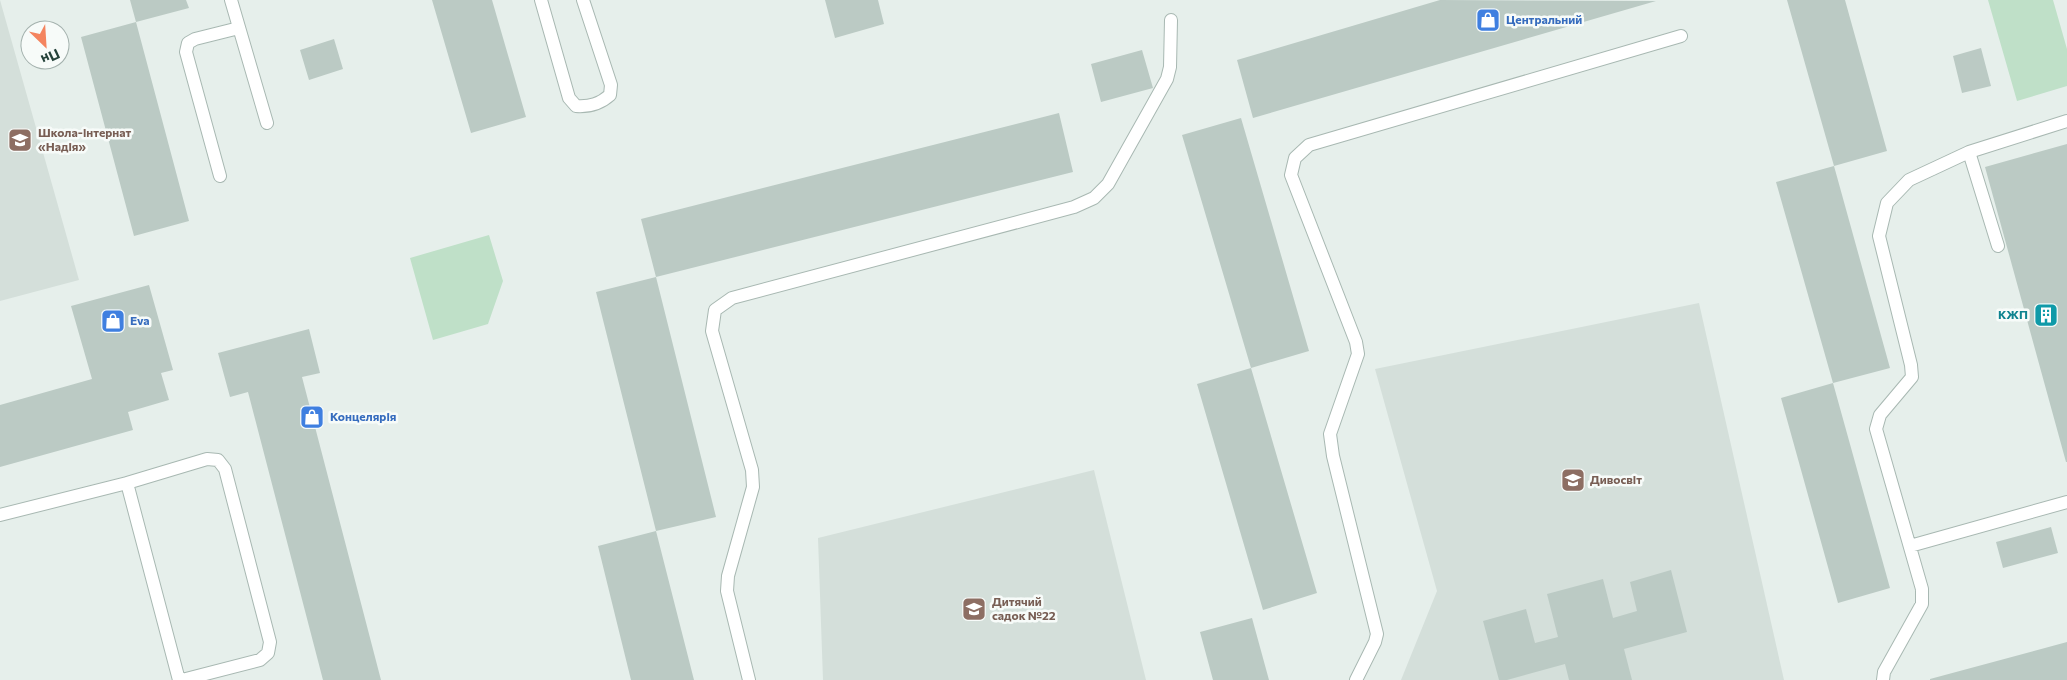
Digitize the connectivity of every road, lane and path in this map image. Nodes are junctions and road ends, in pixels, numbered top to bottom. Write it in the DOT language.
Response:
graph roads {
  1 [pos="230,0"];
  2 [pos="542,0"];
  3 [pos="583,0"];
  4 [pos="1172,20"];
  5 [pos="238,28"];
  6 [pos="1681,36"];
  7 [pos="2067,121"];
  8 [pos="267,123"];
  9 [pos="1969,152"];
  10 [pos="220,176"];
  11 [pos="1998,246"];
  12 [pos="128,483"];
  13 [pos="2067,502"];
  14 [pos="0,515"];
  15 [pos="1910,546"];
  16 [pos="180,680"];
  17 [pos="749,680"];
  18 [pos="1356,680"];
  19 [pos="1883,680"];
  1 -- 5 [label="lane"];
  2 -- 3 [label="lane"];
  4 -- 17 [label="lane"];
  5 -- 8 [label="lane"];
  5 -- 10 [label="lane"];
  6 -- 18 [label="lane"];
  7 -- 9 [label="lane"];
  9 -- 11 [label="lane"];
  9 -- 15 [label="lane"];
  12 -- 14 [label="lane"];
  12 -- 16 [label="lane"];
  12 -- 16 [label="lane"];
  13 -- 15 [label="lane"];
  15 -- 19 [label="lane"];
}
